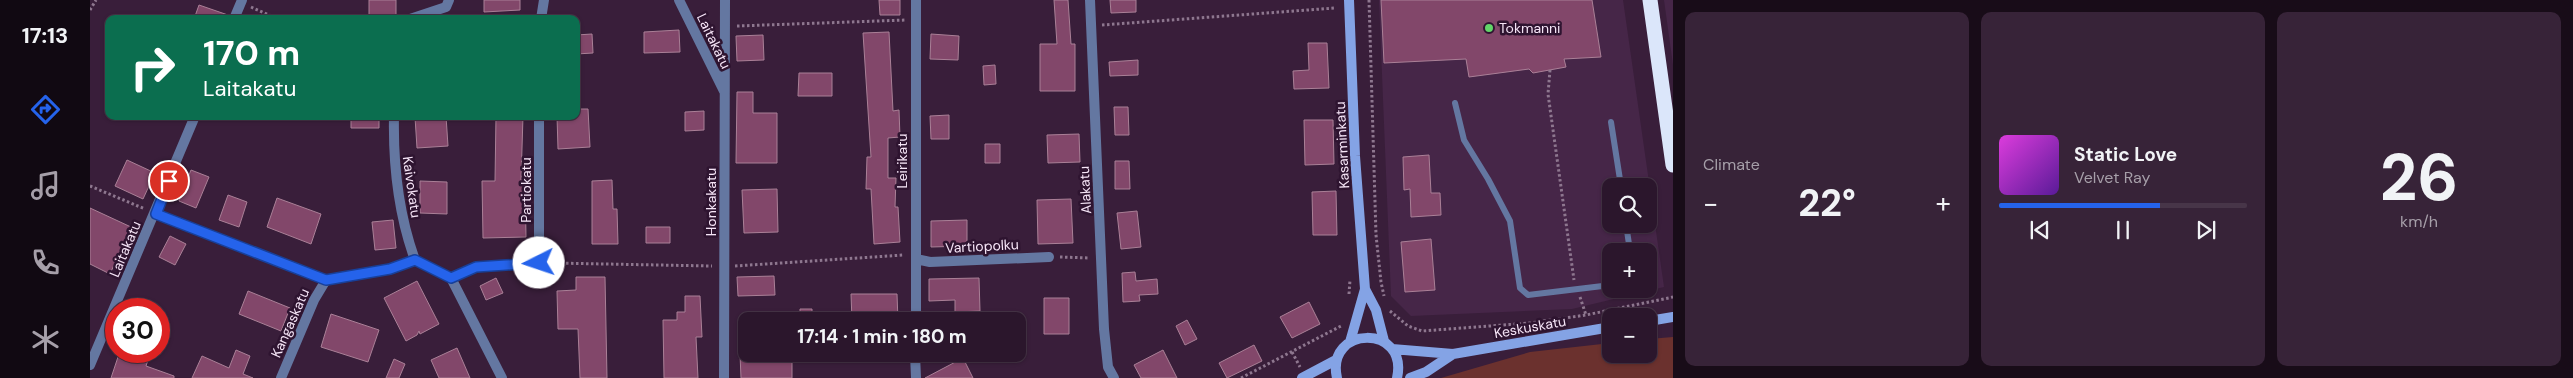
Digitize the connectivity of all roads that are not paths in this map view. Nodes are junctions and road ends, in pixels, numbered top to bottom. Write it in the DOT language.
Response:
graph roads {
  1 [pos="449,0"];
  2 [pos="544,0"];
  3 [pos="679,0"];
  4 [pos="725,0"];
  5 [pos="916,0"];
  6 [pos="1090,0"];
  7 [pos="1349,0"];
  8 [pos="1650,0"];
  9 [pos="241,1"];
  10 [pos="236,15"];
  11 [pos="422,15"];
  12 [pos="542,15"];
  13 [pos="725,94"];
  14 [pos="1455,103"];
  15 [pos="193,120"];
  16 [pos="394,120"];
  17 [pos="539,120"];
  18 [pos="1611,122"];
  19 [pos="1673,165"];
  20 [pos="1620,178"];
  21 [pos="156,214"];
  22 [pos="1049,257"];
  23 [pos="415,260"];
  24 [pos="916,260"];
  25 [pos="451,278"];
  26 [pos="326,280"];
  27 [pos="1602,286"];
  28 [pos="1365,288"];
  29 [pos="916,312"];
  30 [pos="1673,317"];
  31 [pos="1657,320"];
  32 [pos="1602,329"];
  33 [pos="1384,341"];
  34 [pos="1350,342"];
  35 [pos="1392,349"];
  36 [pos="1453,354"];
  37 [pos="1336,360"];
  38 [pos="916,362"];
  39 [pos="90,365"];
  40 [pos="281,378"];
  41 [pos="502,378"];
  42 [pos="724,378"];
  43 [pos="916,378"];
  44 [pos="1114,378"];
  45 [pos="1302,378"];
  46 [pos="1337,378"];
  47 [pos="1397,378"];
  48 [pos="1410,378"];
  1 -- 11 [label="street"];
  2 -- 12 [label="street"];
  3 -- 13 [label="street, Laitakatu"];
  4 -- 13 [label="street, Honkakatu"];
  5 -- 24 [label="street, Leirikatu"];
  6 -- 44 [label="street, Alakatu"];
  7 -- 28 [label="street, Kasarminkatu"];
  8 -- 19 [label="highway"];
  9 -- 10 [label="street"];
  13 -- 42 [label="street, Honkakatu"];
  14 -- 27 [label="lane"];
  15 -- 21 [label="street, Laitakatu"];
  16 -- 23 [label="street, Kaivokatu"];
  17 -- 25 [label="street, Partiokatu"];
  18 -- 20 [label="lane"];
  21 -- 26 [label="street"];
  21 -- 39 [label="street, Laitakatu"];
  22 -- 24 [label="street, Vartiopolku"];
  23 -- 25 [label="street"];
  23 -- 26 [label="street"];
  24 -- 29 [label="street, Leirikatu"];
  25 -- 41 [label="street"];
  26 -- 40 [label="street, Kangaskatu"];
  28 -- 33 [label="street, Kasarminkatu"];
  28 -- 34 [label="street, Kasarminkatu"];
  30 -- 31 [label="street"];
  32 -- 36 [label="street, Keskuskatu"];
  33 -- 34 [label="street"];
  33 -- 35 [label="street"];
  34 -- 37 [label="street"];
  35 -- 36 [label="street, Keskuskatu"];
  35 -- 47 [label="street"];
  36 -- 48 [label="street, Keskuskatu"];
  37 -- 45 [label="street"];
  37 -- 46 [label="street"];
  38 -- 43 [label="street"];
}
